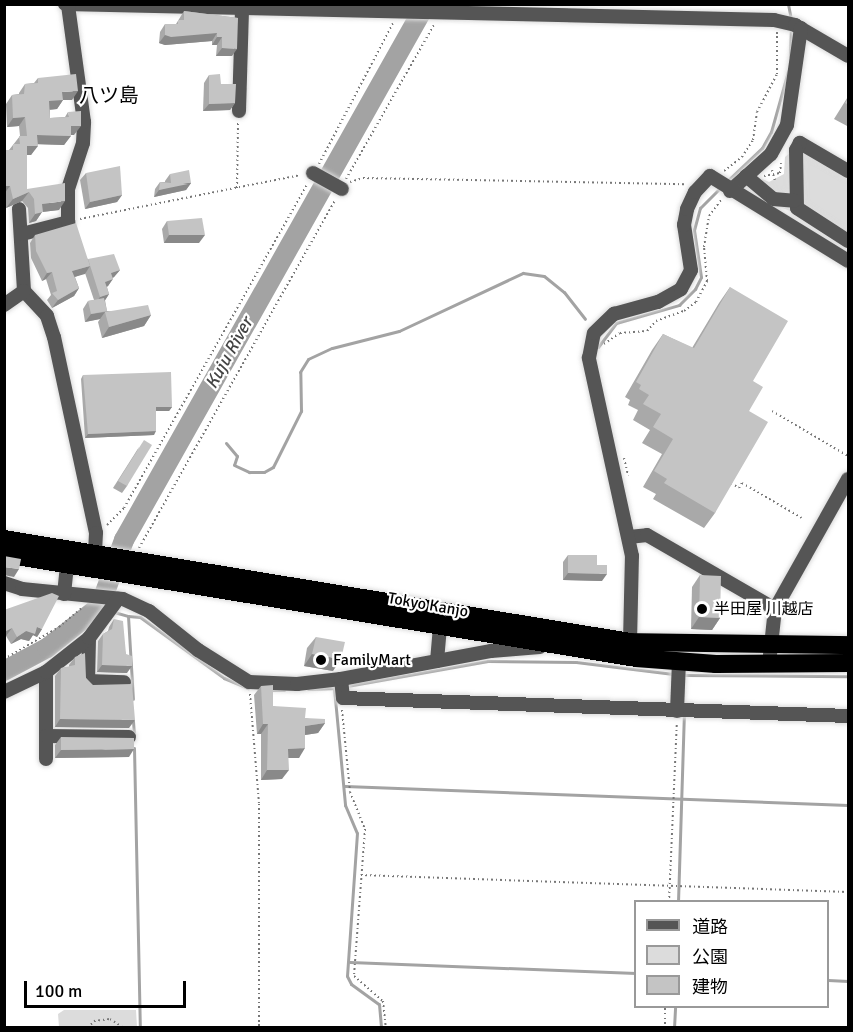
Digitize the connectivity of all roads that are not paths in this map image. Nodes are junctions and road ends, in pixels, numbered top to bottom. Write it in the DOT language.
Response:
graph roads {
  1 [pos="67,5"];
  2 [pos="242,9"];
  3 [pos="798,27"];
  4 [pos="849,56"];
  5 [pos="238,111"];
  6 [pos="784,132"];
  7 [pos="800,143"];
  8 [pos="849,171"];
  9 [pos="313,173"];
  10 [pos="746,176"];
  11 [pos="723,185"];
  12 [pos="342,189"];
  13 [pos="794,201"];
  14 [pos="19,209"];
  15 [pos="22,234"];
  16 [pos="849,242"];
  17 [pos="849,261"];
  18 [pos="24,291"];
  19 [pos="4,304"];
  20 [pos="849,479"];
  21 [pos="633,536"];
  22 [pos="4,539"];
  23 [pos="4,554"];
  24 [pos="94,555"];
  25 [pos="68,564"];
  26 [pos="129,565"];
  27 [pos="4,583"];
  28 [pos="64,594"];
  29 [pos="120,599"];
  30 [pos="775,609"];
  31 [pos="440,627"];
  32 [pos="89,638"];
  33 [pos="630,642"];
  34 [pos="849,645"];
  35 [pos="552,646"];
  36 [pos="769,655"];
  37 [pos="437,661"];
  38 [pos="679,663"];
  39 [pos="849,663"];
  40 [pos="46,672"];
  41 [pos="341,679"];
  42 [pos="124,681"];
  43 [pos="4,692"];
  44 [pos="677,711"];
  45 [pos="849,716"];
  46 [pos="46,736"];
  47 [pos="129,737"];
  48 [pos="46,759"];
  1 -- 2 [label="street"];
  1 -- 15 [label="street"];
  2 -- 3 [label="street"];
  2 -- 5 [label="street"];
  3 -- 4 [label="street"];
  3 -- 6 [label="street"];
  6 -- 7 [label="street"];
  6 -- 10 [label="street"];
  7 -- 8 [label="street"];
  7 -- 13 [label="street"];
  9 -- 12 [label="street"];
  10 -- 11 [label="street"];
  10 -- 13 [label="street"];
  11 -- 17 [label="street"];
  11 -- 21 [label="street"];
  13 -- 16 [label="street"];
  14 -- 15 [label="street"];
  15 -- 18 [label="street"];
  18 -- 19 [label="street"];
  18 -- 24 [label="street"];
  20 -- 30 [label="street"];
  21 -- 30 [label="street"];
  21 -- 33 [label="street"];
  22 -- 24 [label="highway, Tokyo Kanjo"];
  23 -- 25 [label="highway, Tokyo Kanjo"];
  24 -- 26 [label="highway, Tokyo Kanjo"];
  25 -- 26 [label="highway, Tokyo Kanjo"];
  25 -- 28 [label="street"];
  26 -- 29 [label="street"];
  26 -- 31 [label="highway, Tokyo Kanjo"];
  26 -- 33 [label="highway, Tokyo Kanjo"];
  27 -- 28 [label="street"];
  28 -- 29 [label="street"];
  29 -- 32 [label="street"];
  29 -- 41 [label="street"];
  30 -- 36 [label="street"];
  31 -- 35 [label="highway, Tokyo Kanjo"];
  31 -- 37 [label="street"];
  32 -- 40 [label="street"];
  32 -- 42 [label="street"];
  33 -- 36 [label="highway, Tokyo Kanjo"];
  34 -- 36 [label="highway, Tokyo Kanjo"];
  35 -- 37 [label="street"];
  35 -- 38 [label="highway, Tokyo Kanjo"];
  36 -- 38 [label="highway, Tokyo Kanjo"];
  36 -- 39 [label="highway, Tokyo Kanjo"];
  37 -- 41 [label="street"];
  38 -- 44 [label="street"];
  40 -- 43 [label="street"];
  40 -- 46 [label="street"];
  41 -- 44 [label="street"];
  44 -- 45 [label="street"];
  46 -- 47 [label="street"];
  46 -- 48 [label="street"];
}
